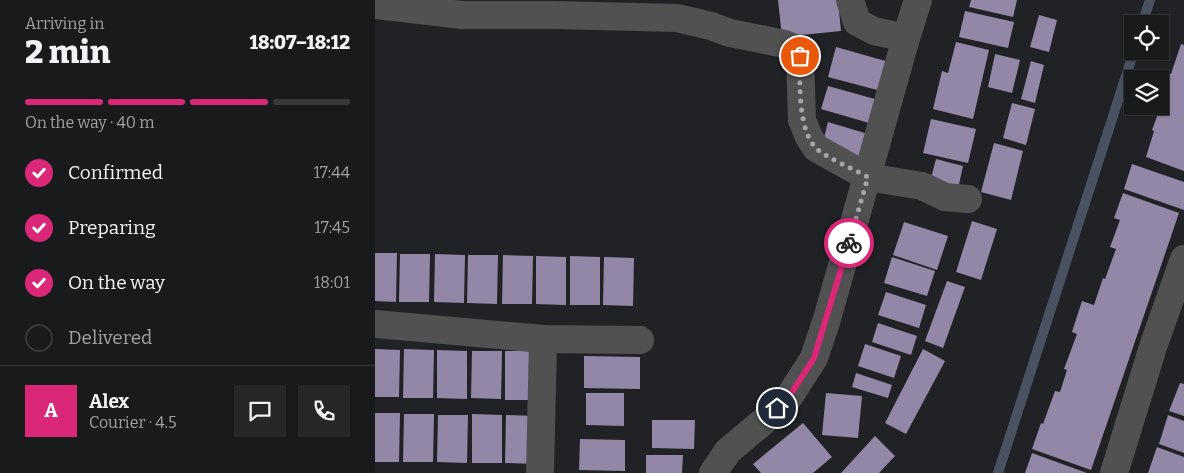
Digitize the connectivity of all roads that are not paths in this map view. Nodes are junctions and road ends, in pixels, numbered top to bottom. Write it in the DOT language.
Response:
graph roads {
  1 [pos="850,0"];
  2 [pos="916,0"];
  3 [pos="375,5"];
  4 [pos="906,38"];
  5 [pos="868,177"];
  6 [pos="968,199"];
  7 [pos="1184,259"];
  8 [pos="375,324"];
  9 [pos="543,339"];
  10 [pos="639,340"];
  11 [pos="540,473"];
  12 [pos="713,473"];
  13 [pos="1114,473"];
  1 -- 4 [label="street"];
  2 -- 4 [label="street"];
  3 -- 5 [label="street"];
  4 -- 5 [label="street"];
  5 -- 6 [label="street"];
  5 -- 12 [label="street"];
  7 -- 13 [label="street"];
  8 -- 9 [label="street"];
  9 -- 10 [label="street"];
  9 -- 11 [label="street"];
}
